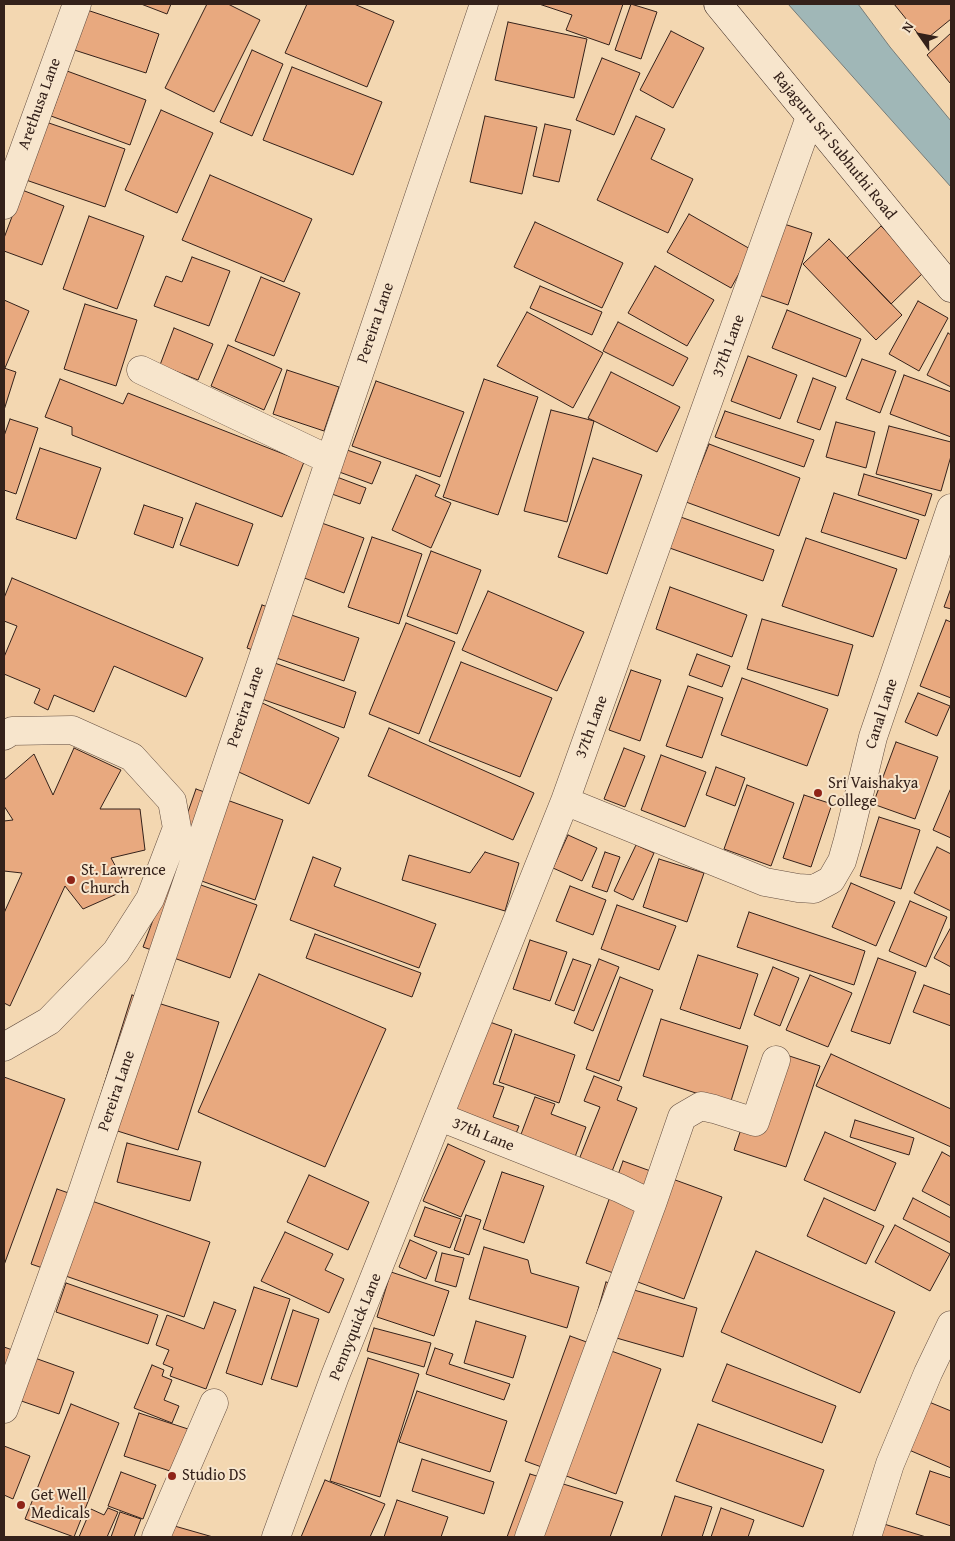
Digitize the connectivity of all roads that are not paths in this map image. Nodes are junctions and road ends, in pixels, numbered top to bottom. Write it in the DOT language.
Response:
graph roads {
  1 [pos="77,4"];
  2 [pos="484,4"];
  3 [pos="718,4"];
  4 [pos="810,117"];
  5 [pos="4,205"];
  6 [pos="951,288"];
  7 [pos="141,370"];
  8 [pos="330,460"];
  9 [pos="951,508"];
  10 [pos="4,736"];
  11 [pos="565,801"];
  12 [pos="4,1047"];
  13 [pos="776,1060"];
  14 [pos="440,1117"];
  15 [pos="652,1204"];
  16 [pos="951,1325"];
  17 [pos="214,1403"];
  18 [pos="4,1409"];
  19 [pos="156,1537"];
  20 [pos="276,1537"];
  21 [pos="529,1537"];
  22 [pos="867,1537"];
  1 -- 5 [label="street, Arethusa Lane"];
  2 -- 8 [label="street, Pereira Lane"];
  3 -- 4 [label="street, Rajaguru Sri Subhuthi Road"];
  4 -- 6 [label="street, Rajaguru Sri Subhuthi Road"];
  4 -- 11 [label="street, 37th Lane"];
  7 -- 8 [label="street"];
  8 -- 18 [label="street, Pereira Lane"];
  9 -- 11 [label="street, Canal Lane"];
  10 -- 12 [label="street"];
  11 -- 14 [label="street, 37th Lane"];
  13 -- 15 [label="street"];
  14 -- 15 [label="street, 37th Lane"];
  14 -- 20 [label="street, Pennyquick Lane"];
  15 -- 21 [label="street"];
  16 -- 22 [label="street"];
  17 -- 19 [label="street"];
}
